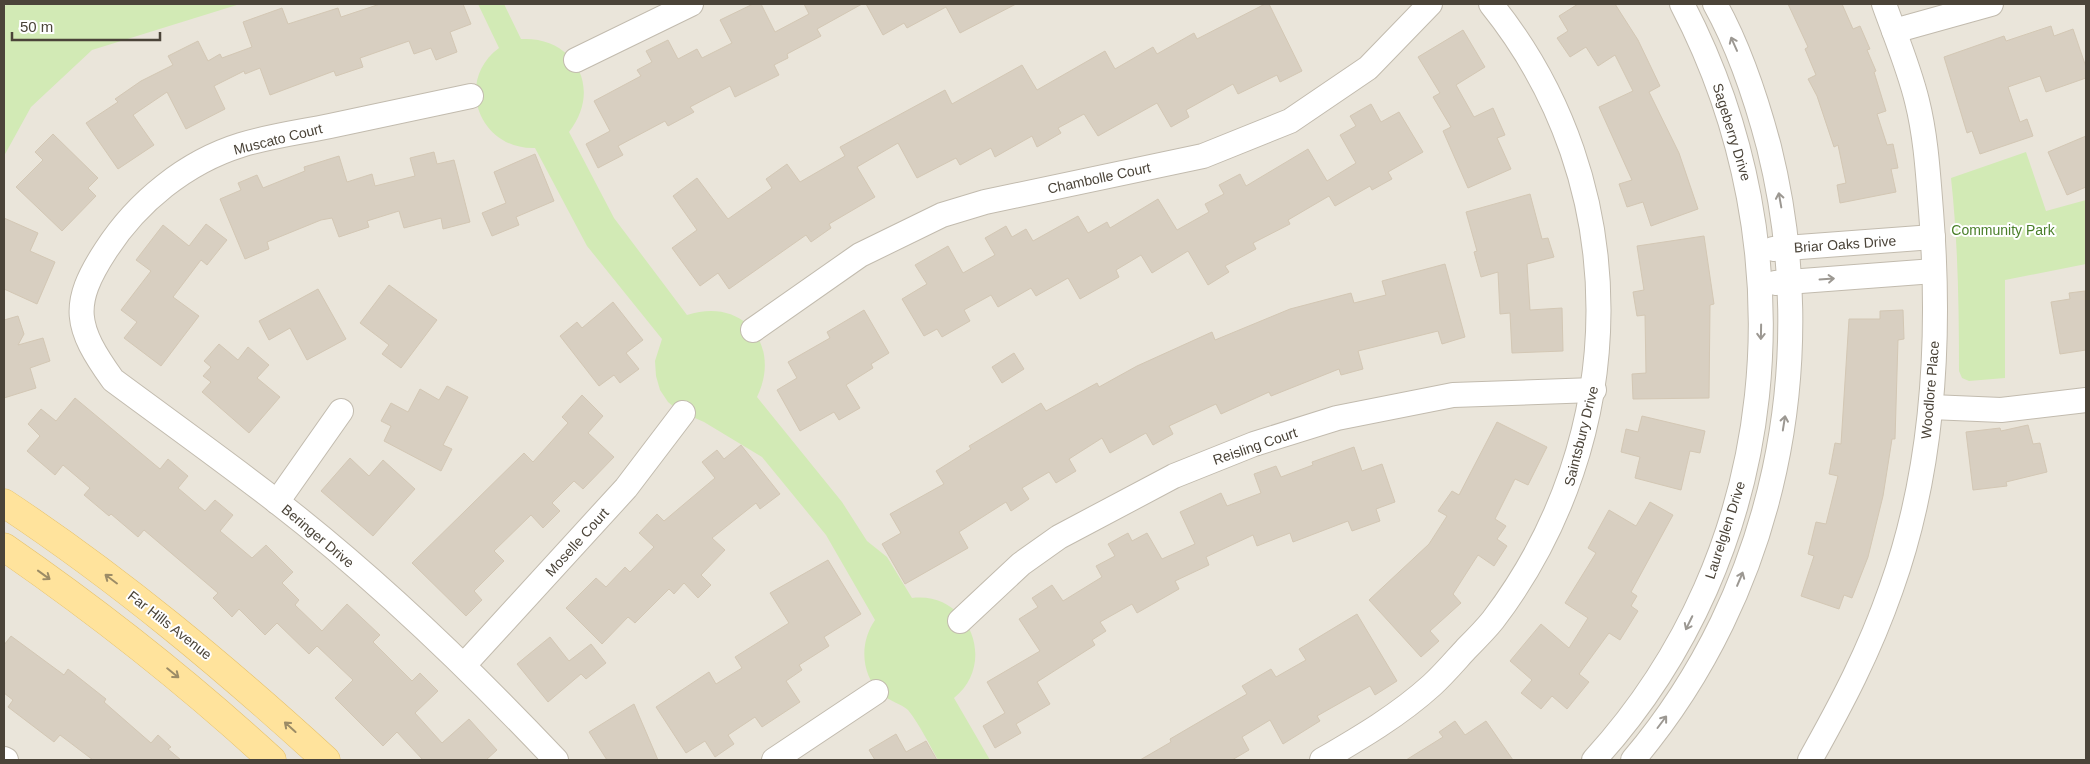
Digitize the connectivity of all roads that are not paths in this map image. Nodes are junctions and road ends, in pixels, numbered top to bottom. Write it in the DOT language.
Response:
graph roads {
  1 [pos="691,4"];
  2 [pos="1430,4"];
  3 [pos="1491,4"];
  4 [pos="1682,4"];
  5 [pos="1715,4"];
  6 [pos="1884,4"];
  7 [pos="1991,4"];
  8 [pos="1894,31"];
  9 [pos="576,60"];
  10 [pos="471,96"];
  11 [pos="1933,237"];
  12 [pos="1789,265"];
  13 [pos="1759,267"];
  14 [pos="1934,271"];
  15 [pos="81,319"];
  16 [pos="754,330"];
  17 [pos="1594,390"];
  18 [pos="2086,400"];
  19 [pos="1931,407"];
  20 [pos="341,411"];
  21 [pos="683,413"];
  22 [pos="277,502"];
  23 [pos="4,503"];
  24 [pos="4,547"];
  25 [pos="960,621"];
  26 [pos="464,665"];
  27 [pos="876,692"];
  28 [pos="272,760"];
  29 [pos="326,760"];
  30 [pos="556,760"];
  31 [pos="774,760"];
  32 [pos="1322,760"];
  33 [pos="1594,760"];
  34 [pos="1633,760"];
  35 [pos="1810,760"];
  1 -- 9 [label="street"];
  2 -- 16 [label="street, Chambolle Court"];
  3 -- 17 [label="street, Saintsbury Drive"];
  4 -- 13 [label="street, Sageberry Drive"];
  12 -- 5 [label="street, one-way"];
  6 -- 8 [label="street, Woodlore Place"];
  7 -- 8 [label="street"];
  8 -- 11 [label="street, Woodlore Place"];
  10 -- 15 [label="street, Muscato Court"];
  11 -- 12 [label="street, Briar Oaks Drive"];
  11 -- 14 [label="street, Woodlore Place"];
  12 -- 13 [label="street, Briar Oaks Drive"];
  12 -- 13 [label="street, Briar Oaks Drive"];
  12 -- 14 [label="street, Briar Oaks Drive, one-way"];
  34 -- 12 [label="street, Laurelglen Drive, one-way"];
  13 -- 33 [label="street, Laurelglen Drive, one-way"];
  14 -- 19 [label="street, Woodlore Place"];
  15 -- 22 [label="street, Beringer Drive"];
  17 -- 25 [label="street, Reisling Court"];
  17 -- 32 [label="street, Saintsbury Drive"];
  18 -- 19 [label="street"];
  19 -- 35 [label="street, Woodlore Place"];
  20 -- 22 [label="street"];
  21 -- 26 [label="street, Moselle Court"];
  22 -- 26 [label="street, Beringer Drive"];
  29 -- 23 [label="main road, Far Hills Avenue, one-way"];
  24 -- 28 [label="main road, one-way"];
  26 -- 30 [label="street, Beringer Drive"];
  27 -- 31 [label="street"];
}
